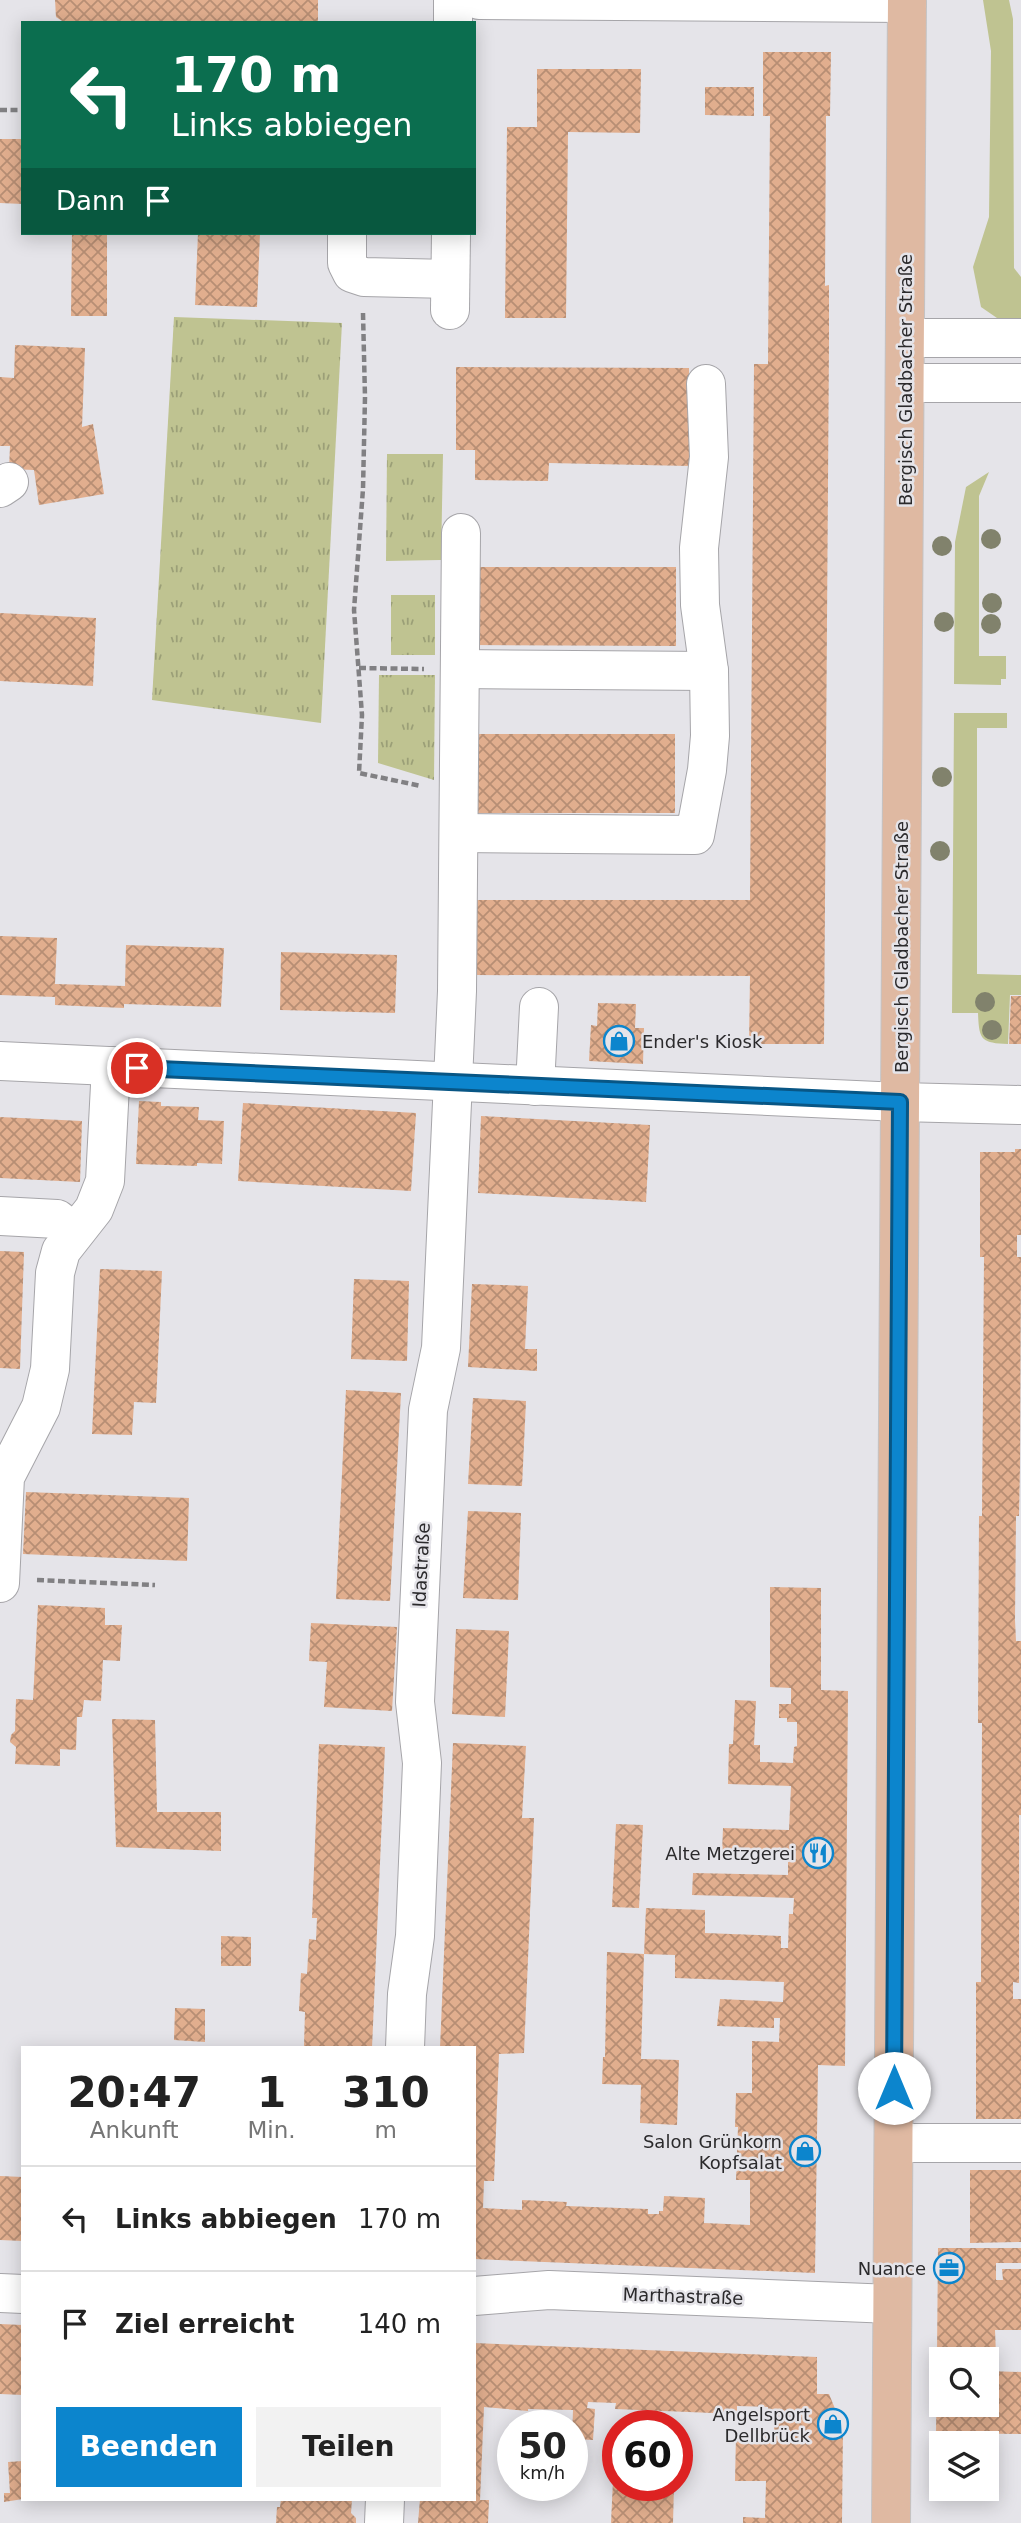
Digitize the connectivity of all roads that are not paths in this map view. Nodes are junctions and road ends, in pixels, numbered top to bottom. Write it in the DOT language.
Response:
graph roads {
  1 [pos="453,0"];
  2 [pos="479,0"];
  3 [pos="907,1"];
  4 [pos="453,21"];
  5 [pos="347,235"];
  6 [pos="451,235"];
  7 [pos="905,338"];
  8 [pos="1021,338"];
  9 [pos="905,383"];
  10 [pos="1021,383"];
  11 [pos="706,384"];
  12 [pos="461,533"];
  13 [pos="460,669"];
  14 [pos="709,671"];
  15 [pos="459,833"];
  16 [pos="539,1007"];
  17 [pos="0,1061"];
  18 [pos="111,1066"];
  19 [pos="453,1082"];
  20 [pos="535,1086"];
  21 [pos="900,1102"];
  22 [pos="1021,1105"];
  23 [pos="0,1216"];
  24 [pos="74,1232"];
  25 [pos="11,1442"];
  26 [pos="0,1581"];
  27 [pos="405,2046"];
  28 [pos="894,2143"];
  29 [pos="1021,2143"];
  30 [pos="0,2293"];
  31 [pos="21,2294"];
  32 [pos="476,2296"];
  33 [pos="892,2304"];
  34 [pos="385,2501"];
  35 [pos="384,2523"];
  36 [pos="891,2523"];
  1 -- 4 [label="street"];
  2 -- 3 [label="street"];
  3 -- 7 [label="main road, Bergisch Gladbacher Straße"];
  5 -- 6 [label="street"];
  7 -- 8 [label="street"];
  7 -- 9 [label="main road, Bergisch Gladbacher Straße"];
  9 -- 10 [label="street"];
  9 -- 21 [label="main road, Bergisch Gladbacher Straße"];
  11 -- 14 [label="street"];
  12 -- 13 [label="street, Idastraße"];
  13 -- 14 [label="street"];
  13 -- 15 [label="street, Idastraße"];
  14 -- 15 [label="street"];
  15 -- 19 [label="street, Idastraße"];
  16 -- 20 [label="street"];
  17 -- 18 [label="street"];
  18 -- 19 [label="street"];
  18 -- 24 [label="street"];
  19 -- 20 [label="street"];
  19 -- 27 [label="street, Idastraße"];
  20 -- 21 [label="street"];
  21 -- 22 [label="street"];
  21 -- 28 [label="main road, Bergisch Gladbacher Straße"];
  23 -- 24 [label="street"];
  24 -- 25 [label="street"];
  25 -- 26 [label="street"];
  28 -- 29 [label="street"];
  28 -- 33 [label="main road, Bergisch Gladbacher Straße"];
  30 -- 31 [label="street"];
  32 -- 33 [label="street, Marthastraße"];
  33 -- 36 [label="main road, Bergisch Gladbacher Straße"];
  34 -- 35 [label="street"];
}
